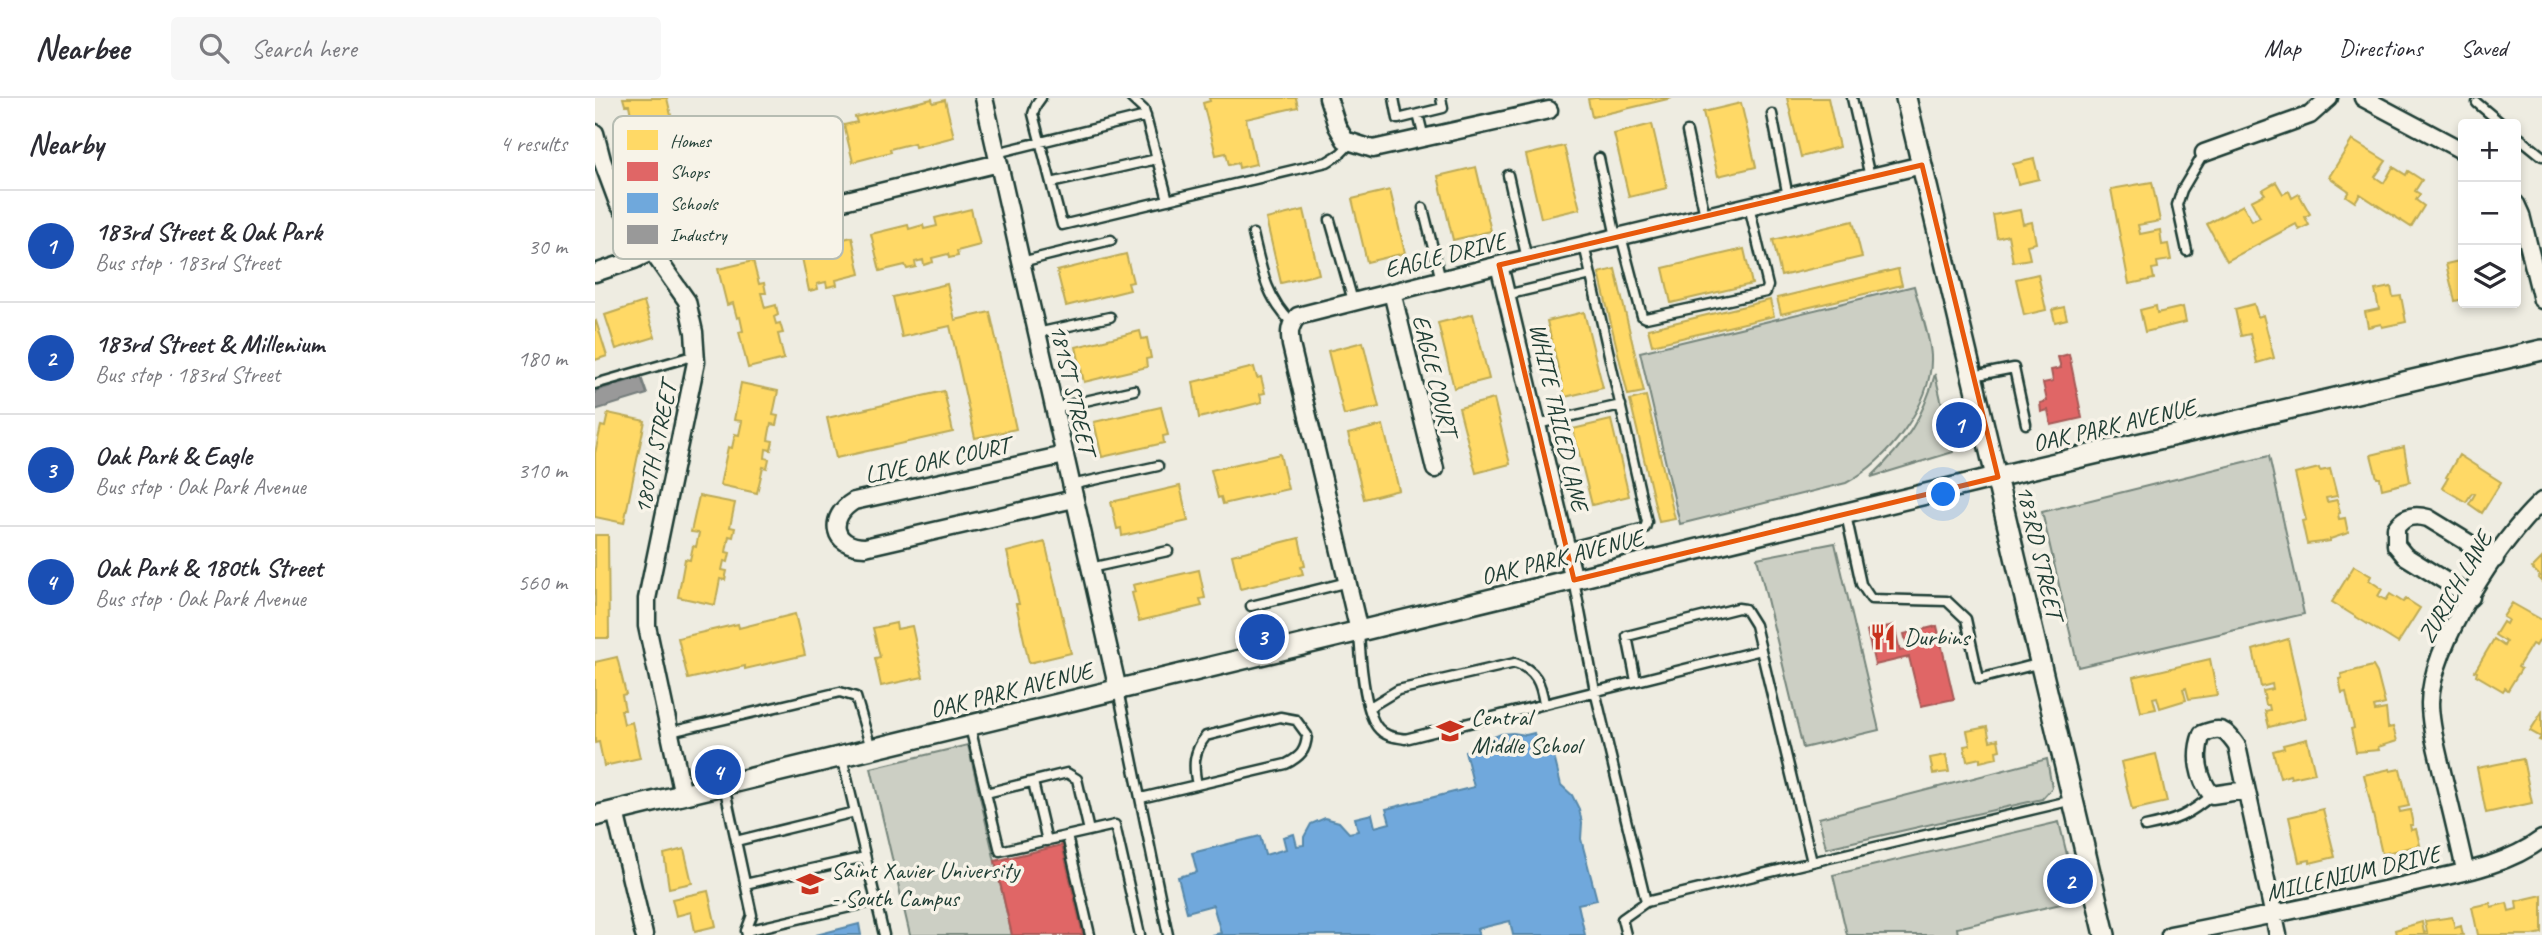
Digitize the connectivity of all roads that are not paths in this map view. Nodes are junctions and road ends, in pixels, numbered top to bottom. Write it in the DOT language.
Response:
graph roads {
  1 [pos="983,98"];
  2 [pos="1041,98"];
  3 [pos="1131,98"];
  4 [pos="1328,98"];
  5 [pos="1394,98"];
  6 [pos="1441,98"];
  7 [pos="1852,98"];
  8 [pos="1906,98"];
  9 [pos="2329,98"];
  10 [pos="2363,98"];
  11 [pos="2477,103"];
  12 [pos="1548,104"];
  13 [pos="1418,114"];
  14 [pos="1772,114"];
  15 [pos="1146,116"];
  16 [pos="2496,119"];
  17 [pos="1687,132"];
  18 [pos="595,133"];
  19 [pos="1424,138"];
  20 [pos="2521,139"];
  21 [pos="1040,142"];
  22 [pos="1351,143"];
  23 [pos="2458,148"];
  24 [pos="2204,153"];
  25 [pos="2542,156"];
  26 [pos="997,158"];
  27 [pos="1599,158"];
  28 [pos="1157,159"];
  29 [pos="1921,165"];
  30 [pos="600,168"];
  31 [pos="1508,175"];
  32 [pos="1870,177"];
  33 [pos="1051,183"];
  34 [pos="613,193"];
  35 [pos="1789,197"];
  36 [pos="843,198"];
  37 [pos="1168,200"];
  38 [pos="1749,206"];
  39 [pos="1423,208"];
  40 [pos="1705,216"];
  41 [pos="2521,219"];
  42 [pos="1330,220"];
  43 [pos="1253,233"];
  44 [pos="1618,237"];
  45 [pos="1111,240"];
  46 [pos="1584,245"];
  47 [pos="2187,251"];
  48 [pos="633,259"];
  49 [pos="657,259"];
  50 [pos="1527,259"];
  51 [pos="1021,261"];
  52 [pos="1499,265"];
  53 [pos="595,273"];
  54 [pos="2539,273"];
  55 [pos="1591,275"];
  56 [pos="1441,280"];
  57 [pos="1392,292"];
  58 [pos="1506,295"];
  59 [pos="2542,300"];
  60 [pos="1353,301"];
  61 [pos="1110,317"];
  62 [pos="1292,323"];
  63 [pos="1037,333"];
  64 [pos="2542,351"];
  65 [pos="696,355"];
  66 [pos="1973,376"];
  67 [pos="595,384"];
  68 [pos="1134,390"];
  69 [pos="1621,405"];
  70 [pos="1054,408"];
  71 [pos="1537,424"];
  72 [pos="2027,424"];
  73 [pos="1065,455"];
  74 [pos="1158,466"];
  75 [pos="1435,469"];
  76 [pos="1997,477"];
  77 [pos="1073,492"];
  78 [pos="2542,501"];
  79 [pos="1845,514"];
  80 [pos="1566,548"];
  81 [pos="1168,551"];
  82 [pos="2495,559"];
  83 [pos="1090,568"];
  84 [pos="1574,580"];
  85 [pos="1348,582"];
  86 [pos="2471,597"];
  87 [pos="1251,606"];
  88 [pos="1359,631"];
  89 [pos="1761,650"];
  90 [pos="2041,663"];
  91 [pos="1636,681"];
  92 [pos="1118,690"];
  93 [pos="1595,691"];
  94 [pos="1544,704"];
  95 [pos="1370,707"];
  96 [pos="970,725"];
  97 [pos="670,732"];
  98 [pos="872,749"];
  99 [pos="842,756"];
  100 [pos="1033,782"];
  101 [pos="724,785"];
  102 [pos="1197,785"];
  103 [pos="2245,790"];
  104 [pos="986,793"];
  105 [pos="683,795"];
  106 [pos="2212,795"];
  107 [pos="1141,798"];
  108 [pos="2073,800"];
  109 [pos="615,811"];
  110 [pos="855,813"];
  111 [pos="595,816"];
  112 [pos="2145,827"];
  113 [pos="1089,831"];
  114 [pos="1067,836"];
  115 [pos="2542,839"];
  116 [pos="736,841"];
  117 [pos="1047,841"];
  118 [pos="865,857"];
  119 [pos="1812,862"];
  120 [pos="2465,870"];
  121 [pos="745,884"];
  122 [pos="876,901"];
  123 [pos="1646,902"];
  124 [pos="2274,916"];
  125 [pos="747,933"];
  126 [pos="644,935"];
  127 [pos="884,935"];
  128 [pos="1090,935"];
  129 [pos="1140,935"];
  130 [pos="1168,935"];
  131 [pos="1626,935"];
  132 [pos="2105,935"];
  133 [pos="2169,935"];
  134 [pos="2279,935"];
  1 -- 26 [label="street, 181ST STREET"];
  2 -- 21 [label="lane"];
  3 -- 15 [label="lane"];
  4 -- 22 [label="street"];
  5 -- 13 [label="lane"];
  6 -- 13 [label="lane"];
  7 -- 32 [label="lane"];
  8 -- 29 [label="street, 183RD STREET"];
  9 -- 24 [label="street"];
  10 -- 23 [label="street"];
  11 -- 16 [label="lane"];
  12 -- 19 [label="street"];
  13 -- 19 [label="lane"];
  14 -- 35 [label="lane"];
  15 -- 21 [label="lane"];
  15 -- 28 [label="lane"];
  17 -- 40 [label="lane"];
  18 -- 30 [label="street, 180TH STREET"];
  19 -- 22 [label="street"];
  20 -- 25 [label="lane"];
  21 -- 26 [label="lane"];
  21 -- 33 [label="lane"];
  22 -- 37 [label="lane"];
  24 -- 47 [label="lane"];
  26 -- 36 [label="street"];
  26 -- 51 [label="street, 181ST STREET"];
  27 -- 44 [label="lane"];
  28 -- 33 [label="lane"];
  28 -- 37 [label="lane"];
  29 -- 32 [label="street, EAGLE DRIVE"];
  29 -- 66 [label="street, 183RD STREET"];
  30 -- 34 [label="street, 180TH STREET"];
  31 -- 50 [label="lane"];
  32 -- 35 [label="street, EAGLE DRIVE"];
  33 -- 37 [label="lane"];
  35 -- 38 [label="street, EAGLE DRIVE"];
  38 -- 40 [label="street, EAGLE DRIVE"];
  38 -- 44 [label="lane"];
  39 -- 56 [label="lane"];
  40 -- 44 [label="street, EAGLE DRIVE"];
  41 -- 54 [label="street"];
  42 -- 60 [label="lane"];
  43 -- 62 [label="lane"];
  44 -- 46 [label="street, EAGLE DRIVE"];
  45 -- 51 [label="lane"];
  46 -- 50 [label="street, EAGLE DRIVE"];
  46 -- 55 [label="lane"];
  48 -- 53 [label="street"];
  49 -- 65 [label="street, 180TH STREET"];
  50 -- 52 [label="street, EAGLE DRIVE"];
  51 -- 63 [label="street, 181ST STREET"];
  52 -- 56 [label="street, EAGLE DRIVE"];
  52 -- 58 [label="street, WHITE TAILED LANE"];
  54 -- 59 [label="street"];
  55 -- 58 [label="lane"];
  55 -- 69 [label="lane"];
  56 -- 57 [label="street, EAGLE DRIVE"];
  57 -- 60 [label="street, EAGLE DRIVE"];
  57 -- 75 [label="street, EAGLE COURT"];
  58 -- 71 [label="street, WHITE TAILED LANE"];
  60 -- 62 [label="street, EAGLE DRIVE"];
  61 -- 63 [label="lane"];
  62 -- 85 [label="street"];
  63 -- 70 [label="street, 181ST STREET"];
  64 -- 76 [label="street, OAK PARK AVENUE"];
  65 -- 67 [label="lane"];
  65 -- 97 [label="street, 180TH STREET"];
  66 -- 72 [label="lane"];
  66 -- 76 [label="street, 183RD STREET"];
  68 -- 70 [label="lane"];
  69 -- 71 [label="lane"];
  69 -- 80 [label="lane"];
  70 -- 73 [label="street, 181ST STREET"];
  71 -- 80 [label="street, WHITE TAILED LANE"];
  73 -- 77 [label="street, 181ST STREET"];
  73 -- 77 [label="street, LIVE OAK COURT"];
  74 -- 77 [label="lane"];
  76 -- 79 [label="street, OAK PARK AVENUE"];
  76 -- 90 [label="street, 183RD STREET"];
  77 -- 83 [label="street, 181ST STREET"];
  78 -- 82 [label="street, ZURICH LANE"];
  79 -- 84 [label="street, OAK PARK AVENUE"];
  79 -- 90 [label="lane"];
  80 -- 84 [label="street, WHITE TAILED LANE"];
  81 -- 83 [label="lane"];
  82 -- 86 [label="street, ZURICH LANE"];
  82 -- 86 [label="street"];
  83 -- 92 [label="street, 181ST STREET"];
  84 -- 88 [label="street, OAK PARK AVENUE"];
  84 -- 93 [label="lane"];
  85 -- 87 [label="lane"];
  85 -- 88 [label="street"];
  86 -- 120 [label="street, ZURICH LANE"];
  88 -- 92 [label="street, OAK PARK AVENUE"];
  88 -- 95 [label="lane"];
  89 -- 91 [label="lane"];
  89 -- 91 [label="lane"];
  89 -- 119 [label="lane"];
  90 -- 108 [label="street, 183RD STREET"];
  91 -- 93 [label="lane"];
  92 -- 96 [label="street, OAK PARK AVENUE"];
  92 -- 107 [label="lane"];
  93 -- 94 [label="lane"];
  93 -- 123 [label="lane"];
  94 -- 95 [label="lane"];
  94 -- 95 [label="lane"];
  96 -- 98 [label="street, OAK PARK AVENUE"];
  96 -- 104 [label="lane"];
  97 -- 98 [label="lane"];
  97 -- 105 [label="street, 180TH STREET"];
  98 -- 99 [label="street, OAK PARK AVENUE"];
  99 -- 101 [label="street, OAK PARK AVENUE"];
  99 -- 110 [label="lane"];
  100 -- 104 [label="lane"];
  100 -- 113 [label="lane"];
  100 -- 117 [label="lane"];
  101 -- 105 [label="street, OAK PARK AVENUE"];
  101 -- 116 [label="lane"];
  102 -- 102 [label="lane"];
  102 -- 107 [label="lane"];
  103 -- 106 [label="street"];
  103 -- 106 [label="street"];
  103 -- 124 [label="street"];
  104 -- 117 [label="lane"];
  105 -- 109 [label="street, OAK PARK AVENUE"];
  106 -- 112 [label="lane"];
  107 -- 130 [label="lane"];
  108 -- 119 [label="lane"];
  108 -- 132 [label="street, 183RD STREET"];
  109 -- 111 [label="street, OAK PARK AVENUE"];
  109 -- 126 [label="street"];
  110 -- 116 [label="lane"];
  110 -- 118 [label="lane"];
  113 -- 114 [label="lane"];
  113 -- 129 [label="lane"];
  114 -- 117 [label="lane"];
  114 -- 128 [label="lane"];
  115 -- 120 [label="street, MILLENIUM DRIVE"];
  116 -- 121 [label="lane"];
  118 -- 121 [label="lane"];
  118 -- 122 [label="lane"];
  119 -- 123 [label="lane"];
  120 -- 124 [label="street, MILLENIUM DRIVE"];
  121 -- 125 [label="lane"];
  122 -- 125 [label="lane"];
  122 -- 127 [label="lane"];
  123 -- 131 [label="lane"];
  124 -- 133 [label="street, MILLENIUM DRIVE"];
  124 -- 134 [label="street"];
}
